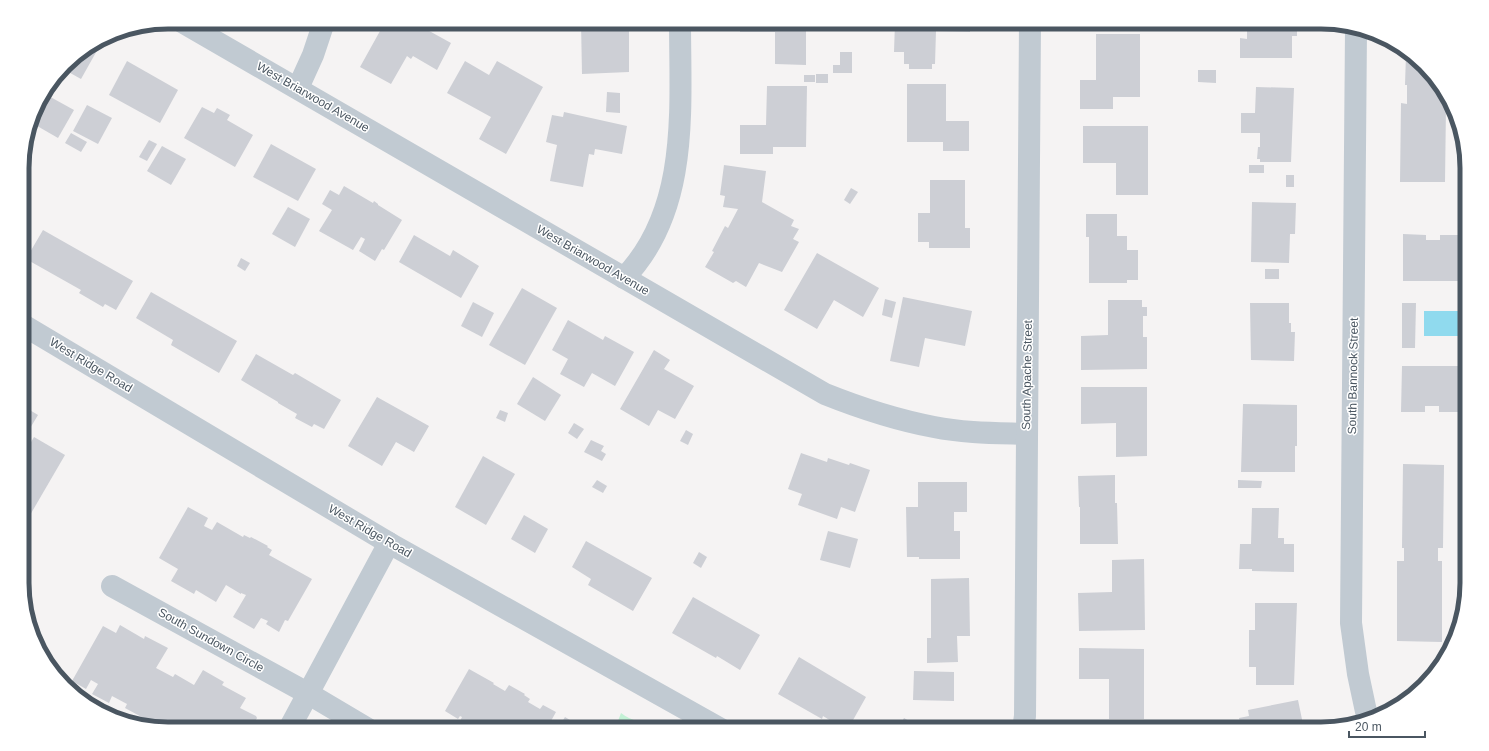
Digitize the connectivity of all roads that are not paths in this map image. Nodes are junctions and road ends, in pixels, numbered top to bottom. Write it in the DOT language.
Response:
graph roads {
  1 [pos="194,29"];
  2 [pos="322,29"];
  3 [pos="680,29"];
  4 [pos="1030,29"];
  5 [pos="1356,34"];
  6 [pos="298,88"];
  7 [pos="624,278"];
  8 [pos="29,329"];
  9 [pos="1026,434"];
  10 [pos="389,543"];
  11 [pos="112,586"];
  12 [pos="309,694"];
  13 [pos="1367,715"];
  14 [pos="293,722"];
  15 [pos="356,722"];
  16 [pos="709,722"];
  17 [pos="1024,722"];
  1 -- 6 [label="street, West Briarwood Avenue"];
  2 -- 6 [label="street"];
  3 -- 7 [label="street"];
  4 -- 9 [label="street, South Apache Street"];
  5 -- 13 [label="street, South Bannock Street"];
  6 -- 7 [label="street, West Briarwood Avenue"];
  7 -- 9 [label="street, West Briarwood Avenue"];
  8 -- 10 [label="street, West Ridge Road"];
  9 -- 17 [label="street, South Apache Street"];
  10 -- 12 [label="street"];
  10 -- 16 [label="street, West Ridge Road"];
  11 -- 12 [label="street, South Sundown Circle"];
  12 -- 14 [label="street"];
  12 -- 15 [label="street, South Sundown Circle"];
}
